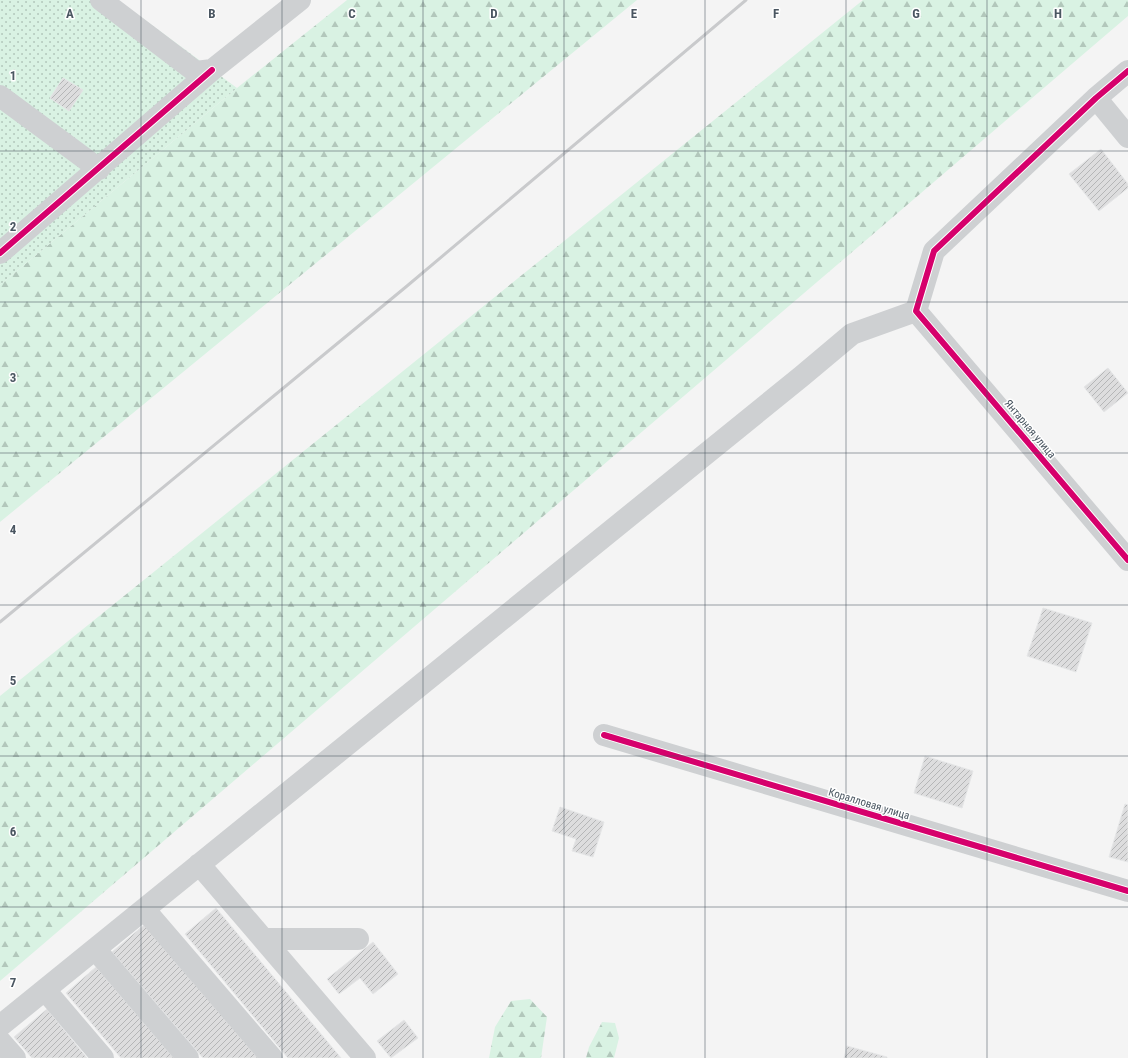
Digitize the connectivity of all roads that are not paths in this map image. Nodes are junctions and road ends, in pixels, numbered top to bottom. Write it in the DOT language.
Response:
graph roads {
  1 [pos="101,0"];
  2 [pos="300,0"];
  3 [pos="212,70"];
  4 [pos="1128,71"];
  5 [pos="0,96"];
  6 [pos="1096,98"];
  7 [pos="1128,137"];
  8 [pos="99,168"];
  9 [pos="0,253"];
  10 [pos="916,310"];
  11 [pos="1128,560"];
  12 [pos="604,735"];
  13 [pos="199,864"];
  14 [pos="1128,891"];
  15 [pos="144,909"];
  16 [pos="358,938"];
  17 [pos="264,940"];
  18 [pos="95,948"];
  19 [pos="45,990"];
  20 [pos="0,1026"];
  21 [pos="0,1041"];
  22 [pos="15,1058"];
  23 [pos="103,1058"];
  24 [pos="188,1058"];
  25 [pos="272,1058"];
  26 [pos="365,1058"];
  1 -- 3 [label="street"];
  2 -- 3 [label="street"];
  3 -- 8 [label="street"];
  4 -- 6 [label="street"];
  5 -- 8 [label="street"];
  6 -- 7 [label="street"];
  6 -- 10 [label="street"];
  8 -- 9 [label="street"];
  10 -- 11 [label="street, Янтарная улица"];
  10 -- 13 [label="street"];
  12 -- 14 [label="street, Коралловая улица"];
  13 -- 15 [label="street"];
  13 -- 17 [label="street"];
  15 -- 18 [label="street"];
  15 -- 25 [label="street"];
  16 -- 17 [label="street"];
  17 -- 26 [label="street"];
  18 -- 19 [label="street"];
  18 -- 24 [label="street"];
  19 -- 20 [label="street"];
  19 -- 23 [label="street"];
  21 -- 22 [label="street"];
}
